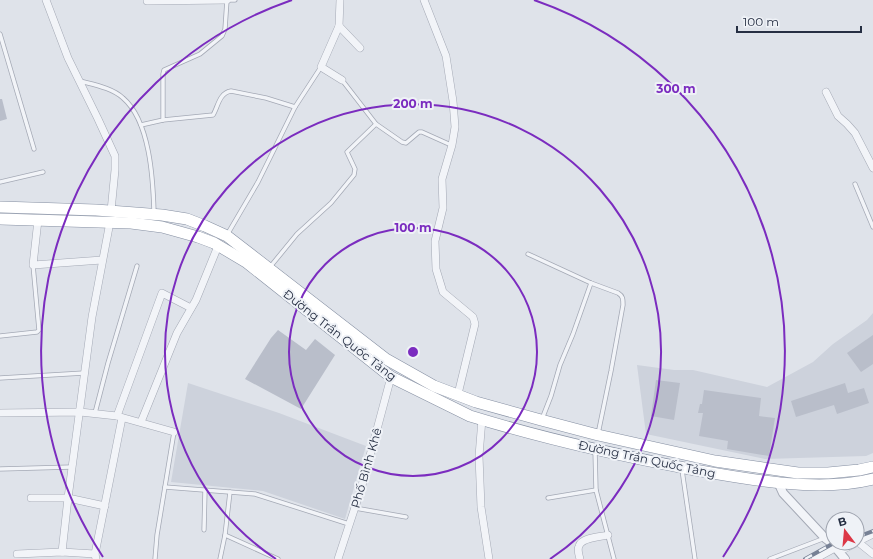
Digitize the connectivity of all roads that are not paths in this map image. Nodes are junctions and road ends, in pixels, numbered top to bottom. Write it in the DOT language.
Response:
graph roads {
  1 [pos="46,0"];
  2 [pos="227,0"];
  3 [pos="235,0"];
  4 [pos="340,0"];
  5 [pos="147,1"];
  6 [pos="426,1"];
  7 [pos="339,26"];
  8 [pos="0,34"];
  9 [pos="360,48"];
  10 [pos="321,67"];
  11 [pos="342,80"];
  12 [pos="79,81"];
  13 [pos="826,92"];
  14 [pos="295,107"];
  15 [pos="163,120"];
  16 [pos="376,124"];
  17 [pos="141,125"];
  18 [pos="452,145"];
  19 [pos="34,149"];
  20 [pos="873,168"];
  21 [pos="43,172"];
  22 [pos="0,182"];
  23 [pos="855,184"];
  24 [pos="0,207"];
  25 [pos="154,214"];
  26 [pos="110,217"];
  27 [pos="0,219"];
  28 [pos="38,220"];
  29 [pos="873,227"];
  30 [pos="227,236"];
  31 [pos="218,246"];
  32 [pos="528,254"];
  33 [pos="102,260"];
  34 [pos="33,265"];
  35 [pos="137,266"];
  36 [pos="269,267"];
  37 [pos="591,283"];
  38 [pos="191,308"];
  39 [pos="318,312"];
  40 [pos="0,336"];
  41 [pos="84,373"];
  42 [pos="391,377"];
  43 [pos="0,378"];
  44 [pos="458,394"];
  45 [pos="80,412"];
  46 [pos="0,413"];
  47 [pos="95,414"];
  48 [pos="120,417"];
  49 [pos="482,419"];
  50 [pos="541,420"];
  51 [pos="141,422"];
  52 [pos="174,432"];
  53 [pos="598,435"];
  54 [pos="595,449"];
  55 [pos="72,467"];
  56 [pos="682,467"];
  57 [pos="873,467"];
  58 [pos="0,469"];
  59 [pos="873,479"];
  60 [pos="778,482"];
  61 [pos="165,487"];
  62 [pos="205,490"];
  63 [pos="596,490"];
  64 [pos="230,492"];
  65 [pos="31,498"];
  66 [pos="68,498"];
  67 [pos="548,498"];
  68 [pos="105,506"];
  69 [pos="354,508"];
  70 [pos="406,517"];
  71 [pos="349,524"];
  72 [pos="204,530"];
  73 [pos="225,535"];
  74 [pos="608,535"];
  75 [pos="825,538"];
  76 [pos="830,551"];
  77 [pos="838,551"];
  78 [pos="62,552"];
  79 [pos="17,554"];
  80 [pos="95,556"];
  81 [pos="155,559"];
  82 [pos="220,559"];
  83 [pos="278,559"];
  84 [pos="338,559"];
  85 [pos="489,559"];
  86 [pos="580,559"];
  87 [pos="614,559"];
  88 [pos="695,559"];
  89 [pos="770,559"];
  90 [pos="815,559"];
  91 [pos="845,559"];
  1 -- 12 [label="street"];
  2 -- 3 [label="lane"];
  2 -- 5 [label="street"];
  2 -- 15 [label="lane"];
  4 -- 7 [label="street"];
  6 -- 18 [label="street"];
  7 -- 9 [label="street"];
  7 -- 10 [label="street"];
  8 -- 19 [label="lane"];
  10 -- 11 [label="street"];
  10 -- 14 [label="lane"];
  11 -- 16 [label="lane"];
  12 -- 17 [label="lane"];
  12 -- 26 [label="street"];
  13 -- 20 [label="street"];
  14 -- 15 [label="lane"];
  14 -- 30 [label="lane"];
  15 -- 17 [label="lane"];
  16 -- 18 [label="lane"];
  16 -- 36 [label="lane"];
  17 -- 25 [label="lane"];
  18 -- 44 [label="street"];
  21 -- 22 [label="lane"];
  23 -- 29 [label="lane"];
  24 -- 26 [label="highway, Đường Trần Quốc Tảng"];
  25 -- 26 [label="highway, Đường Trần Quốc Tảng"];
  25 -- 30 [label="highway, Đường Trần Quốc Tảng"];
  26 -- 28 [label="highway, Đường Trần Quốc Tảng"];
  26 -- 31 [label="highway, Đường Trần Quốc Tảng"];
  26 -- 33 [label="street"];
  27 -- 28 [label="highway, Đường Trần Quốc Tảng"];
  28 -- 34 [label="street"];
  30 -- 36 [label="highway, Đường Trần Quốc Tảng"];
  31 -- 38 [label="street"];
  31 -- 39 [label="highway, Đường Trần Quốc Tảng"];
  32 -- 37 [label="lane"];
  33 -- 34 [label="street"];
  33 -- 41 [label="street"];
  34 -- 40 [label="lane"];
  35 -- 47 [label="lane"];
  36 -- 39 [label="highway, Đường Trần Quốc Tảng"];
  37 -- 50 [label="lane"];
  37 -- 53 [label="lane"];
  38 -- 48 [label="street"];
  38 -- 51 [label="street"];
  39 -- 42 [label="highway, Đường Trần Quốc Tảng"];
  39 -- 44 [label="highway, Đường Trần Quốc Tảng"];
  41 -- 43 [label="lane"];
  41 -- 45 [label="street"];
  42 -- 49 [label="highway, Đường Trần Quốc Tảng"];
  42 -- 69 [label="street, Phố Bình Khê"];
  44 -- 50 [label="highway, Đường Trần Quốc Tảng"];
  45 -- 46 [label="street"];
  45 -- 47 [label="street"];
  45 -- 55 [label="street"];
  47 -- 48 [label="street"];
  48 -- 51 [label="street"];
  48 -- 68 [label="street"];
  49 -- 54 [label="highway, Đường Trần Quốc Tảng"];
  49 -- 85 [label="street"];
  50 -- 53 [label="highway, Đường Trần Quốc Tảng"];
  51 -- 52 [label="street"];
  52 -- 61 [label="lane"];
  53 -- 54 [label="highway"];
  53 -- 57 [label="highway, Đường Trần Quốc Tảng"];
  54 -- 56 [label="highway, Đường Trần Quốc Tảng"];
  54 -- 63 [label="lane"];
  55 -- 58 [label="lane"];
  55 -- 66 [label="street"];
  56 -- 60 [label="highway, Đường Trần Quốc Tảng"];
  56 -- 88 [label="lane"];
  59 -- 60 [label="highway, Đường Trần Quốc Tảng"];
  60 -- 75 [label="street"];
  61 -- 62 [label="lane"];
  61 -- 81 [label="lane"];
  62 -- 64 [label="lane"];
  62 -- 72 [label="lane"];
  63 -- 67 [label="lane"];
  63 -- 74 [label="lane"];
  64 -- 71 [label="lane"];
  64 -- 73 [label="lane"];
  65 -- 66 [label="street"];
  66 -- 68 [label="street"];
  66 -- 78 [label="street"];
  68 -- 80 [label="street"];
  69 -- 70 [label="lane"];
  69 -- 71 [label="street, Phố Bình Khê"];
  71 -- 84 [label="street, Phố Bình Khê"];
  73 -- 82 [label="lane"];
  73 -- 83 [label="lane"];
  74 -- 86 [label="street"];
  74 -- 87 [label="lane"];
  75 -- 89 [label="lane"];
  76 -- 90 [label="street"];
  77 -- 91 [label="street"];
  78 -- 79 [label="street"];
  78 -- 80 [label="street"];
}
